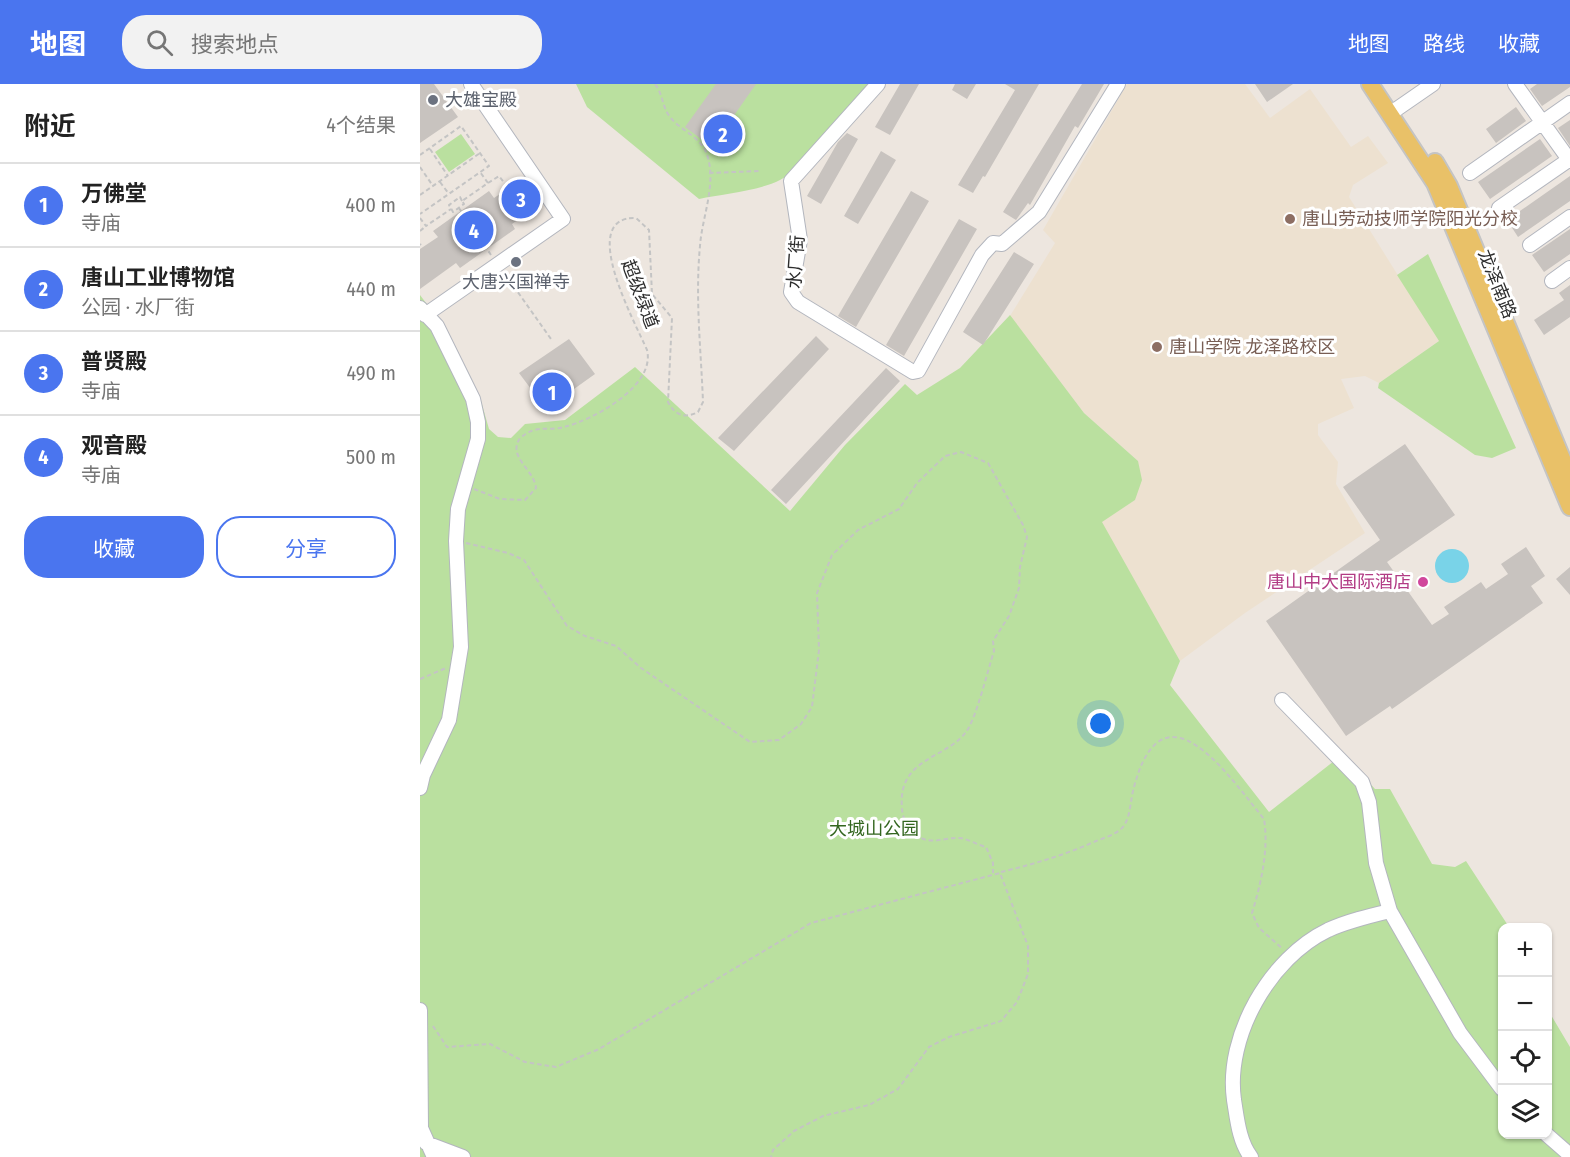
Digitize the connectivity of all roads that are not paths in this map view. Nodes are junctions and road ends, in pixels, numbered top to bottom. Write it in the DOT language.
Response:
graph roads {
  1 [pos="471,84"];
  2 [pos="878,84"];
  3 [pos="1118,84"];
  4 [pos="1370,84"];
  5 [pos="1383,84"];
  6 [pos="1433,84"];
  7 [pos="1516,84"];
  8 [pos="1570,103"];
  9 [pos="1395,110"];
  10 [pos="1542,122"];
  11 [pos="1570,160"];
  12 [pos="1470,173"];
  13 [pos="1499,208"];
  14 [pos="1570,217"];
  15 [pos="1530,245"];
  16 [pos="1570,268"];
  17 [pos="1552,281"];
  18 [pos="423,311"];
  19 [pos="1570,478"];
  20 [pos="1570,507"];
  21 [pos="1282,700"];
  22 [pos="420,788"];
  23 [pos="1390,911"];
  24 [pos="420,1005"];
  25 [pos="420,1010"];
  26 [pos="1500,1085"];
  27 [pos="1552,1139"];
  28 [pos="426,1143"];
  29 [pos="1570,1155"];
  30 [pos="434,1157"];
  31 [pos="462,1157"];
  32 [pos="1251,1157"];
  1 -- 18 [label="street"];
  2 -- 3 [label="street, 水厂街"];
  4 -- 9 [label="main road, 龙泽南路"];
  5 -- 9 [label="main road, 龙泽南路"];
  6 -- 9 [label="street"];
  7 -- 10 [label="street"];
  8 -- 10 [label="street"];
  9 -- 19 [label="main road, 龙泽南路"];
  9 -- 20 [label="main road, 龙泽南路"];
  10 -- 11 [label="street"];
  10 -- 12 [label="street"];
  11 -- 13 [label="street"];
  14 -- 15 [label="street"];
  16 -- 17 [label="street"];
  18 -- 22 [label="street"];
  21 -- 23 [label="street"];
  23 -- 26 [label="street"];
  23 -- 32 [label="street"];
  24 -- 25 [label="street"];
  25 -- 28 [label="street"];
  27 -- 29 [label="street"];
  28 -- 30 [label="street"];
  28 -- 31 [label="street"];
}
